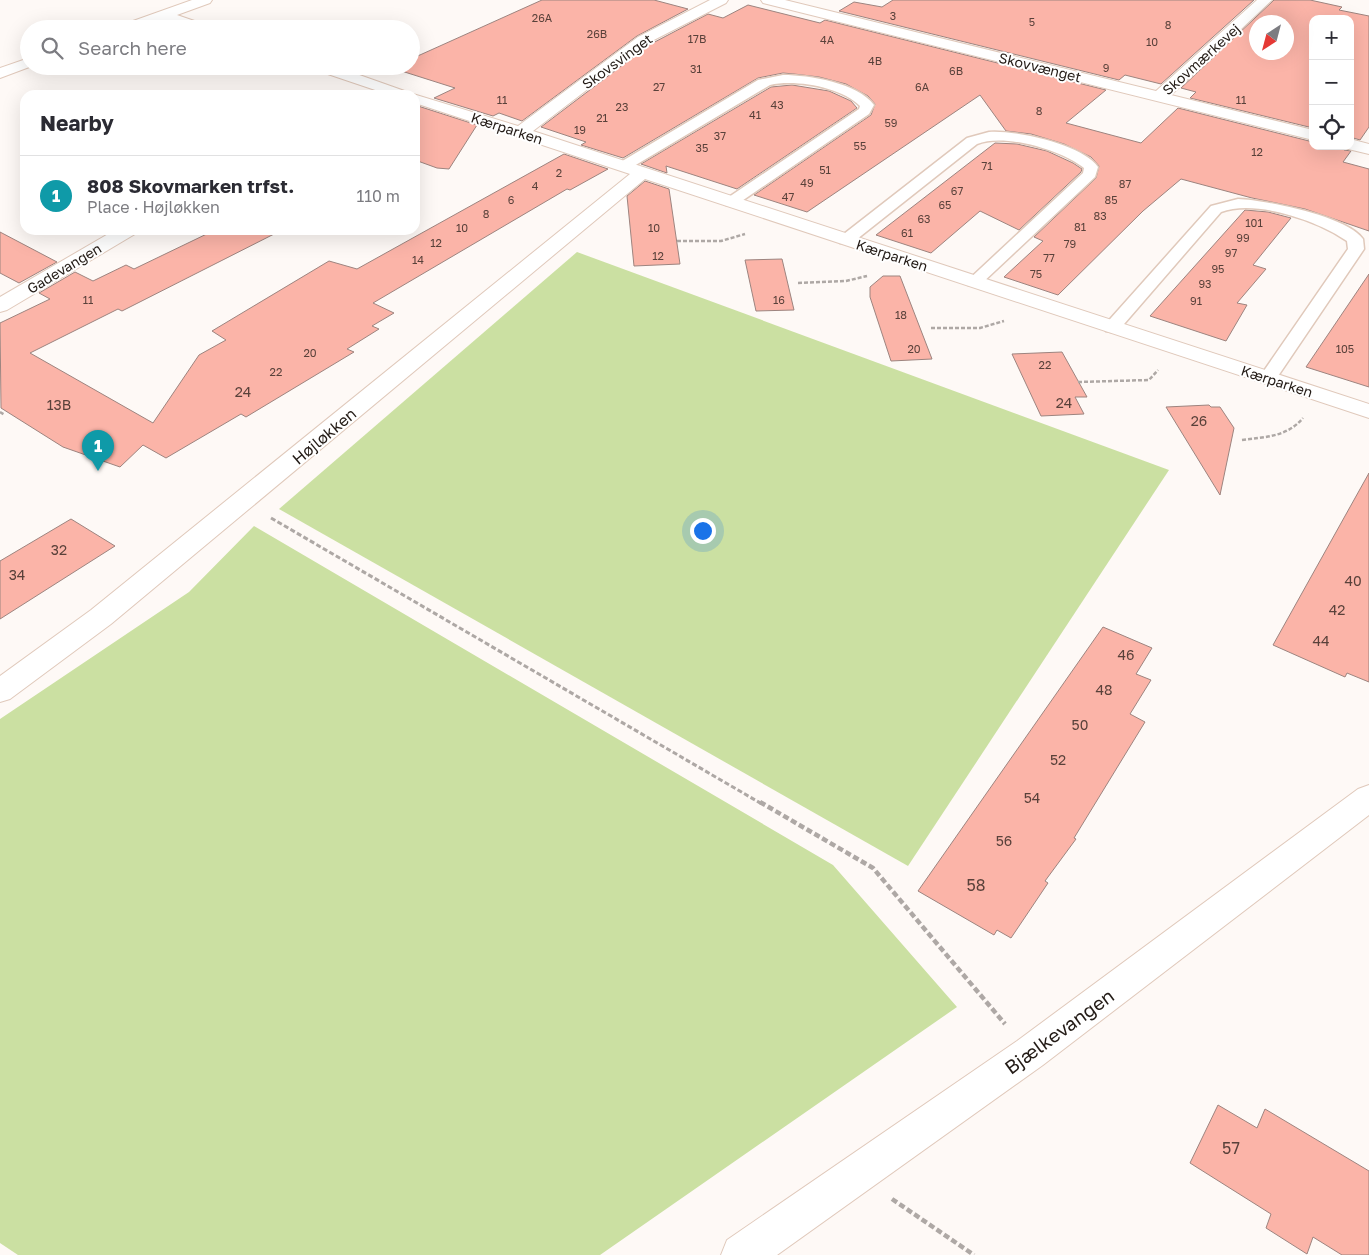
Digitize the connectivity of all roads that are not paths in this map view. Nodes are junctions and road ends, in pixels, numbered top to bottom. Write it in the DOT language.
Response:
graph roads {
  1 [pos="206,0"];
  2 [pos="721,0"];
  3 [pos="768,0"];
  4 [pos="1265,0"];
  5 [pos="163,15"];
  6 [pos="149,20"];
  7 [pos="178,20"];
  8 [pos="20,65"];
  9 [pos="0,73"];
  10 [pos="345,75"];
  11 [pos="390,90"];
  12 [pos="1159,97"];
  13 [pos="420,100"];
  14 [pos="520,133"];
  15 [pos="1309,134"];
  16 [pos="1354,145"];
  17 [pos="1369,149"];
  18 [pos="633,170"];
  19 [pos="731,202"];
  20 [pos="120,235"];
  21 [pos="846,240"];
  22 [pos="974,282"];
  23 [pos="0,306"];
  24 [pos="1112,327"];
  25 [pos="1268,378"];
  26 [pos="1369,411"];
  27 [pos="0,691"];
  28 [pos="1369,798"];
  29 [pos="742,1255"];
  1 -- 5 [label="street"];
  2 -- 14 [label="street, Skovsvinget"];
  3 -- 12 [label="street, Skovvænget"];
  4 -- 12 [label="street, Skovmærkevej"];
  5 -- 6 [label="street"];
  5 -- 7 [label="street"];
  8 -- 9 [label="street"];
  10 -- 11 [label="street"];
  12 -- 15 [label="street, Skovvænget"];
  13 -- 14 [label="street, Kærparken"];
  14 -- 18 [label="street, Kærparken"];
  16 -- 17 [label="street"];
  18 -- 19 [label="street, Kærparken"];
  18 -- 19 [label="lane"];
  18 -- 27 [label="street, Højløkken"];
  19 -- 21 [label="street, Kærparken"];
  20 -- 23 [label="street, Gadevangen"];
  21 -- 22 [label="street, Kærparken"];
  21 -- 22 [label="lane"];
  22 -- 24 [label="street, Kærparken"];
  24 -- 25 [label="street, Kærparken"];
  24 -- 25 [label="lane"];
  25 -- 26 [label="street, Kærparken"];
  28 -- 29 [label="street, Bjælkevangen"];
}
